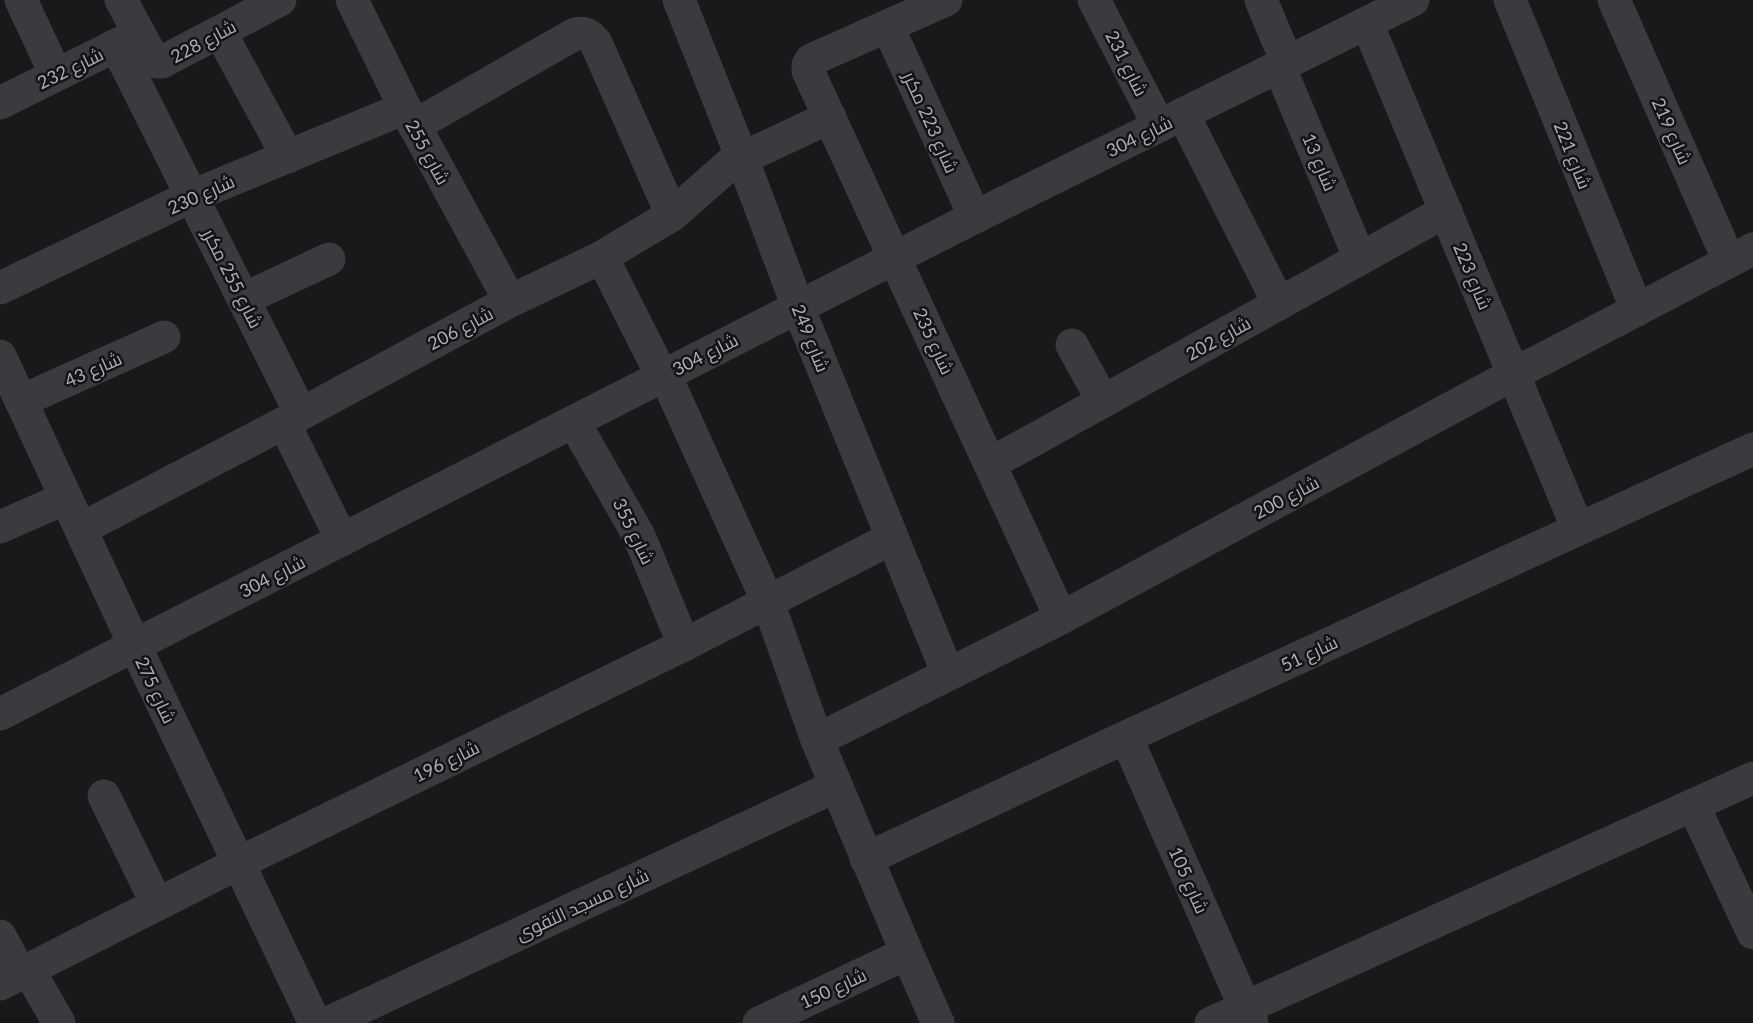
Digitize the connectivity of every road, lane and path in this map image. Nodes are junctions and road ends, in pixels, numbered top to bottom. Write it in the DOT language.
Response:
graph roads {
  1 [pos="21,0"];
  2 [pos="121,0"];
  3 [pos="280,0"];
  4 [pos="352,0"];
  5 [pos="679,0"];
  6 [pos="946,0"];
  7 [pos="1095,0"];
  8 [pos="1261,0"];
  9 [pos="1413,0"];
  10 [pos="1510,0"];
  11 [pos="1614,0"];
  12 [pos="226,19"];
  13 [pos="1367,23"];
  14 [pos="888,27"];
  15 [pos="128,40"];
  16 [pos="157,62"];
  17 [pos="1283,64"];
  18 [pos="56,75"];
  19 [pos="0,103"];
  20 [pos="410,117"];
  21 [pos="830,117"];
  22 [pos="1171,120"];
  23 [pos="288,157"];
  24 [pos="742,158"];
  25 [pos="192,196"];
  26 [pos="1446,211"];
  27 [pos="672,215"];
  28 [pos="975,217"];
  29 [pos="1741,255"];
  30 [pos="602,257"];
  31 [pos="895,257"];
  32 [pos="329,259"];
  33 [pos="1360,259"];
  34 [pos="0,288"];
  35 [pos="244,299"];
  36 [pos="510,301"];
  37 [pos="1279,304"];
  38 [pos="798,307"];
  39 [pos="1637,310"];
  40 [pos="164,337"];
  41 [pos="1072,345"];
  42 [pos="0,356"];
  43 [pos="1514,374"];
  44 [pos="664,376"];
  45 [pos="1103,401"];
  46 [pos="21,402"];
  47 [pos="293,418"];
  48 [pos="574,422"];
  49 [pos="1753,449"];
  50 [pos="990,464"];
  51 [pos="66,498"];
  52 [pos="0,527"];
  53 [pos="81,529"];
  54 [pos="1578,529"];
  55 [pos="892,538"];
  56 [pos="342,540"];
  57 [pos="768,602"];
  58 [pos="1061,618"];
  59 [pos="684,645"];
  60 [pos="135,646"];
  61 [pos="948,674"];
  62 [pos="0,714"];
  63 [pos="1126,737"];
  64 [pos="817,740"];
  65 [pos="1753,778"];
  66 [pos="836,786"];
  67 [pos="104,796"];
  68 [pos="1693,805"];
  69 [pos="866,858"];
  70 [pos="239,863"];
  71 [pos="157,904"];
  72 [pos="1753,933"];
  73 [pos="0,936"];
  74 [pos="907,954"];
  75 [pos="16,976"];
  76 [pos="1249,1015"];
  77 [pos="769,1021"];
  78 [pos="59,1023"];
  79 [pos="315,1023"];
  80 [pos="328,1023"];
  81 [pos="938,1023"];
  82 [pos="1211,1023"];
  1 -- 18 [label="street"];
  2 -- 15 [label="street, شارع 255 مكرر"];
  3 -- 12 [label="street, شارع 228"];
  4 -- 20 [label="street, شارع 255"];
  5 -- 24 [label="street, شارع 249"];
  6 -- 14 [label="street"];
  7 -- 22 [label="street, شارع 231"];
  8 -- 17 [label="street, شارع 13"];
  9 -- 13 [label="street, شارع 304"];
  10 -- 39 [label="street, شارع 221"];
  11 -- 29 [label="street, شارع 219"];
  12 -- 16 [label="street, شارع 228"];
  12 -- 23 [label="street"];
  13 -- 17 [label="street, شارع 304"];
  13 -- 26 [label="street, شارع 223"];
  14 -- 21 [label="street, شارع 235"];
  14 -- 28 [label="street, شارع 223 مكرر"];
  15 -- 16 [label="street, شارع 255 مكرر"];
  15 -- 18 [label="street, شارع 232"];
  15 -- 25 [label="street, شارع 255 مكرر"];
  17 -- 22 [label="street, شارع 304"];
  17 -- 33 [label="street, شارع 13"];
  18 -- 19 [label="street, شارع 232"];
  20 -- 23 [label="street, شارع 230"];
  20 -- 27 [label="street, شارع 230"];
  20 -- 36 [label="street, شارع 255"];
  21 -- 24 [label="street, شارع 206"];
  21 -- 31 [label="street, شارع 235"];
  22 -- 28 [label="street, شارع 304"];
  22 -- 37 [label="street, شارع 231"];
  23 -- 25 [label="street, شارع 230"];
  24 -- 27 [label="street, شارع 206"];
  24 -- 38 [label="street, شارع 249"];
  25 -- 34 [label="street, شارع 230"];
  25 -- 35 [label="street, شارع 255 مكرر"];
  26 -- 33 [label="street, شارع 202"];
  26 -- 43 [label="street, شارع 223"];
  27 -- 30 [label="street, شارع 206"];
  28 -- 31 [label="street, شارع 304"];
  29 -- 39 [label="street, شارع 200"];
  30 -- 36 [label="street, شارع 206"];
  30 -- 44 [label="street"];
  31 -- 38 [label="street, شارع 304"];
  31 -- 50 [label="street, شارع 235"];
  32 -- 35 [label="street"];
  33 -- 37 [label="street, شارع 202"];
  35 -- 47 [label="street, شارع 255 مكرر"];
  36 -- 47 [label="street, شارع 206"];
  37 -- 45 [label="street, شارع 202"];
  38 -- 44 [label="street, شارع 304"];
  38 -- 55 [label="street, شارع 249"];
  39 -- 43 [label="street, شارع 200"];
  40 -- 46 [label="street, شارع 43"];
  41 -- 45 [label="street"];
  42 -- 46 [label="street, شارع 275"];
  43 -- 54 [label="street, شارع 223"];
  43 -- 58 [label="street, شارع 200"];
  44 -- 48 [label="street, شارع 304"];
  44 -- 57 [label="street"];
  45 -- 50 [label="street, شارع 202"];
  46 -- 51 [label="street, شارع 275"];
  47 -- 53 [label="street, شارع 206"];
  47 -- 56 [label="street, شارع 255 مكرر"];
  48 -- 56 [label="street, شارع 304"];
  48 -- 59 [label="street, شارع 355"];
  49 -- 54 [label="street, شارع 51"];
  50 -- 58 [label="street, شارع 235"];
  51 -- 52 [label="street"];
  51 -- 53 [label="street, شارع 275"];
  53 -- 60 [label="street, شارع 275"];
  54 -- 63 [label="street, شارع 51"];
  55 -- 57 [label="street, شارع 196"];
  55 -- 61 [label="street, شارع 249"];
  56 -- 60 [label="street, شارع 304"];
  57 -- 59 [label="street, شارع 196"];
  57 -- 64 [label="street"];
  58 -- 61 [label="street, شارع 200"];
  59 -- 70 [label="street, شارع 196"];
  60 -- 62 [label="street, شارع 304"];
  60 -- 70 [label="street, شارع 275"];
  61 -- 64 [label="street, شارع 200"];
  63 -- 69 [label="street, شارع 51"];
  63 -- 76 [label="street, شارع 105"];
  64 -- 66 [label="street"];
  65 -- 68 [label="street"];
  66 -- 69 [label="street"];
  66 -- 80 [label="street, شارع مسجد التقوى"];
  67 -- 71 [label="street"];
  68 -- 72 [label="street"];
  68 -- 76 [label="street"];
  69 -- 74 [label="street"];
  70 -- 71 [label="street, شارع 196"];
  70 -- 79 [label="street, شارع 275"];
  71 -- 75 [label="street, شارع 196"];
  73 -- 75 [label="street"];
  74 -- 77 [label="street, شارع 150"];
  74 -- 81 [label="street"];
  75 -- 78 [label="street"];
  76 -- 82 [label="street"];
}
